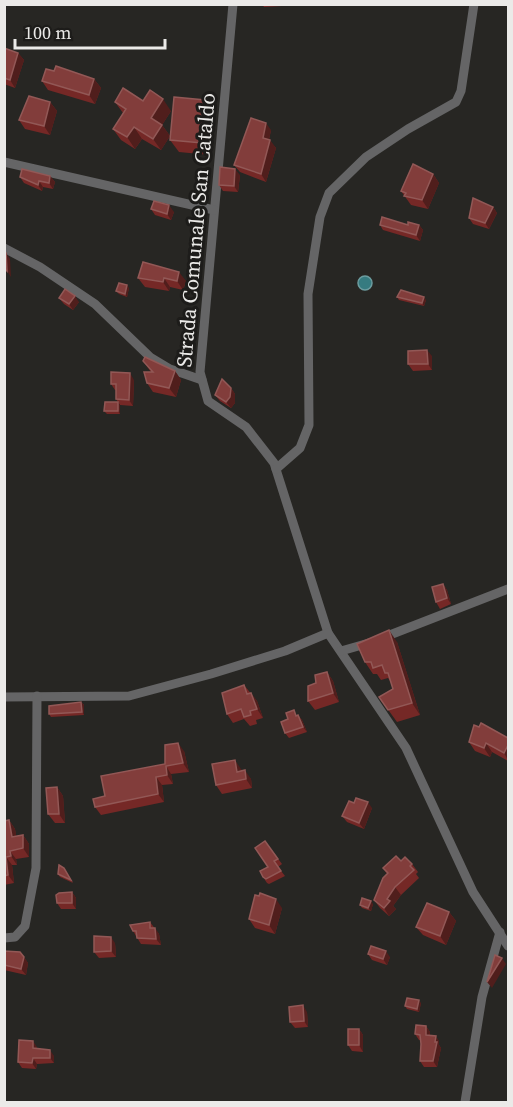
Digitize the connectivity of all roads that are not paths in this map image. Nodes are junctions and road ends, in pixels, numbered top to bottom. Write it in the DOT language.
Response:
graph roads {
  1 [pos="233,4"];
  2 [pos="474,4"];
  3 [pos="4,162"];
  4 [pos="214,210"];
  5 [pos="4,248"];
  6 [pos="202,380"];
  7 [pos="276,469"];
  8 [pos="508,589"];
  9 [pos="328,633"];
  10 [pos="341,651"];
  11 [pos="37,696"];
  12 [pos="4,697"];
  13 [pos="500,932"];
  14 [pos="4,938"];
  15 [pos="508,946"];
  16 [pos="465,1102"];
  1 -- 4 [label="street, Strada Comunale San Cataldo"];
  2 -- 7 [label="street"];
  3 -- 4 [label="street"];
  4 -- 6 [label="street, Strada Comunale San Cataldo"];
  5 -- 6 [label="street"];
  6 -- 7 [label="street, Strada Comunale San Cataldo"];
  7 -- 9 [label="street, Strada Comunale San Cataldo"];
  8 -- 10 [label="street"];
  9 -- 10 [label="street, Strada Comunale San Cataldo"];
  9 -- 11 [label="street"];
  10 -- 13 [label="street, Strada Comunale San Cataldo"];
  11 -- 12 [label="street"];
  11 -- 14 [label="street"];
  13 -- 15 [label="street, Strada Comunale San Cataldo"];
  13 -- 16 [label="street"];
}
